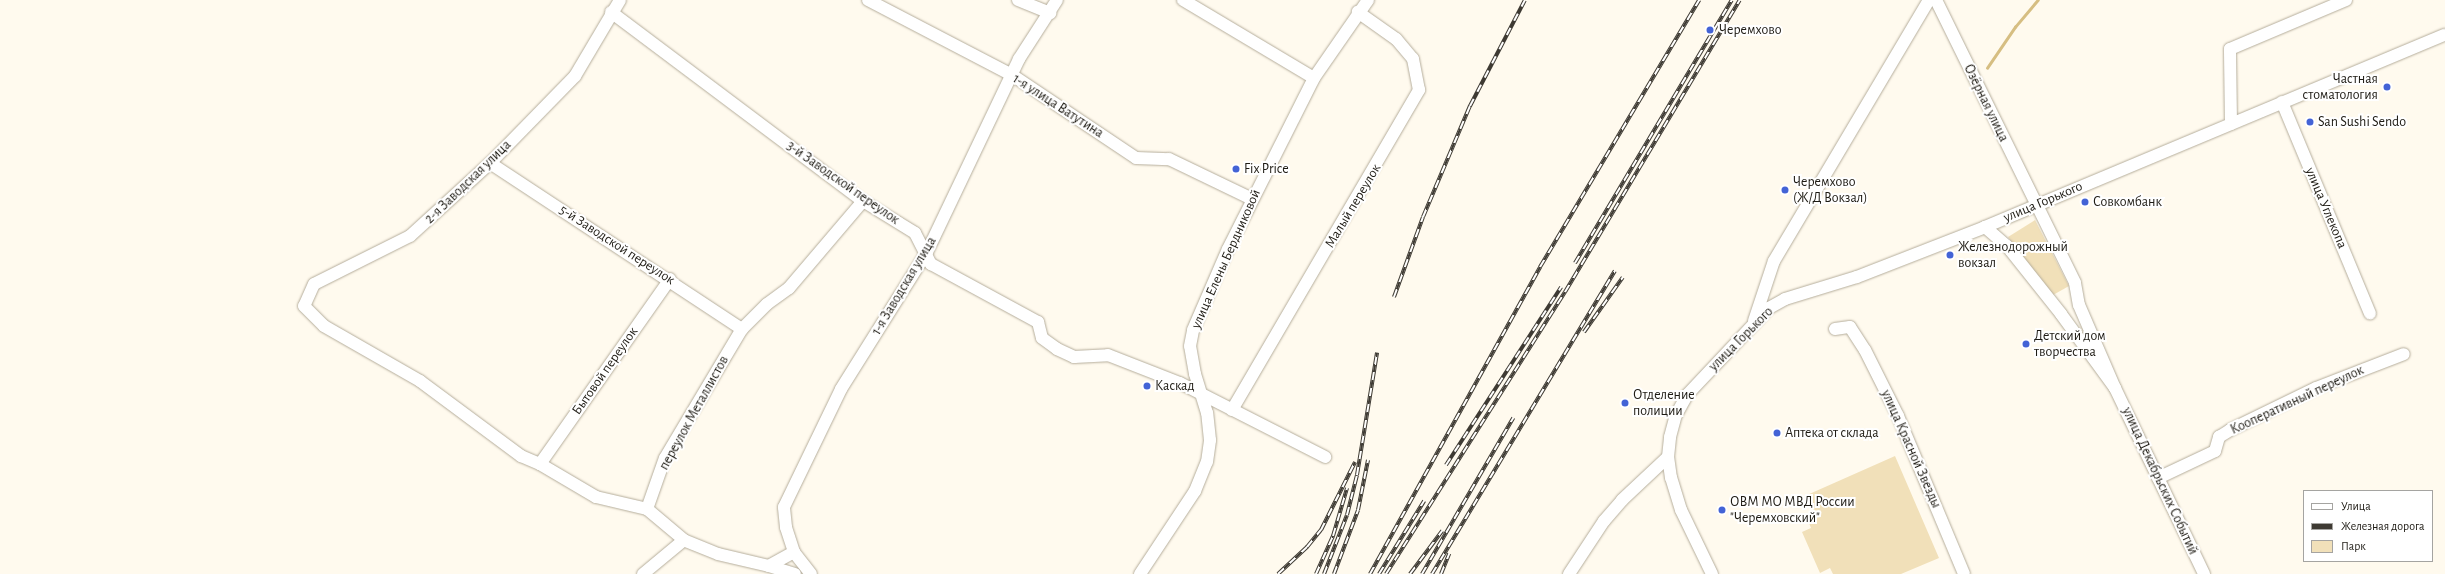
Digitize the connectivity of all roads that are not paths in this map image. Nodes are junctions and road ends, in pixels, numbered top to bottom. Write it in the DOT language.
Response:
graph roads {
  1 [pos="620,0"];
  2 [pos="868,0"];
  3 [pos="1018,0"];
  4 [pos="1057,0"];
  5 [pos="1183,0"];
  6 [pos="1368,0"];
  7 [pos="1929,0"];
  8 [pos="1936,0"];
  9 [pos="2346,0"];
  10 [pos="611,12"];
  11 [pos="1358,12"];
  12 [pos="1050,13"];
  13 [pos="2445,35"];
  14 [pos="1012,75"];
  15 [pos="1314,78"];
  16 [pos="2282,102"];
  17 [pos="2231,124"];
  18 [pos="490,163"];
  19 [pos="1252,199"];
  20 [pos="863,201"];
  21 [pos="2036,205"];
  22 [pos="1985,227"];
  23 [pos="926,252"];
  24 [pos="670,279"];
  25 [pos="2370,313"];
  26 [pos="1754,323"];
  27 [pos="742,329"];
  28 [pos="1835,329"];
  29 [pos="2404,354"];
  30 [pos="2115,388"];
  31 [pos="1201,394"];
  32 [pos="1232,410"];
  33 [pos="1325,457"];
  34 [pos="1668,457"];
  35 [pos="540,464"];
  36 [pos="2158,478"];
  37 [pos="647,509"];
  38 [pos="684,540"];
  39 [pos="794,552"];
  40 [pos="769,566"];
  41 [pos="643,574"];
  42 [pos="795,574"];
  43 [pos="811,574"];
  44 [pos="1140,574"];
  45 [pos="1569,574"];
  46 [pos="1712,574"];
  47 [pos="1964,574"];
  48 [pos="2204,574"];
  1 -- 10 [label="street, 2-я Заводская улица"];
  2 -- 14 [label="street, 1-я улица Ватутина"];
  3 -- 12 [label="street"];
  4 -- 12 [label="street, 1-я Заводская улица"];
  5 -- 15 [label="street"];
  6 -- 11 [label="street, улица Елены Бердниковой"];
  7 -- 26 [label="street"];
  8 -- 21 [label="street, Озёрная улица"];
  9 -- 17 [label="street"];
  10 -- 18 [label="street, 2-я Заводская улица"];
  10 -- 20 [label="street, 3-й Заводской переулок"];
  11 -- 15 [label="street, улица Елены Бердниковой"];
  11 -- 32 [label="street, Малый переулок"];
  12 -- 14 [label="street, 1-я Заводская улица"];
  13 -- 16 [label="street, улица Горького"];
  14 -- 19 [label="street, 1-я улица Ватутина"];
  14 -- 23 [label="street, 1-я Заводская улица"];
  15 -- 19 [label="street, улица Елены Бердниковой"];
  16 -- 17 [label="street, улица Горького"];
  16 -- 25 [label="street, улица Углекопа"];
  17 -- 21 [label="street, улица Горького"];
  18 -- 24 [label="street, 5-й Заводской переулок"];
  18 -- 35 [label="street, 2-я Заводская улица"];
  19 -- 31 [label="street, улица Елены Бердниковой"];
  20 -- 23 [label="street, 3-й Заводской переулок"];
  20 -- 27 [label="street, переулок Металлистов"];
  21 -- 22 [label="street, улица Горького"];
  21 -- 30 [label="street, улица Декабрьских Событий"];
  22 -- 26 [label="street, улица Горького"];
  22 -- 30 [label="street, улица Декабрьских Событий"];
  23 -- 31 [label="street, 3-й Заводской переулок"];
  23 -- 39 [label="street, 1-я Заводская улица"];
  24 -- 27 [label="street, 5-й Заводской переулок"];
  24 -- 35 [label="street, Бытовой переулок"];
  26 -- 34 [label="street, улица Горького"];
  27 -- 37 [label="street, переулок Металлистов"];
  28 -- 47 [label="street, улица Красной Звезды"];
  29 -- 36 [label="street, Кооперативный переулок"];
  30 -- 36 [label="street, улица Декабрьских Событий"];
  31 -- 32 [label="street, 3-й Заводской переулок"];
  31 -- 44 [label="street, улица Елены Бердниковой"];
  32 -- 33 [label="street, 3-й Заводской переулок"];
  34 -- 45 [label="street"];
  34 -- 46 [label="street, улица Горького"];
  35 -- 37 [label="street"];
  36 -- 48 [label="street, улица Декабрьских Событий"];
  37 -- 38 [label="street"];
  38 -- 40 [label="street"];
  38 -- 41 [label="street"];
  39 -- 40 [label="street"];
  39 -- 43 [label="street, 1-я Заводская улица"];
  40 -- 42 [label="street"];
}
